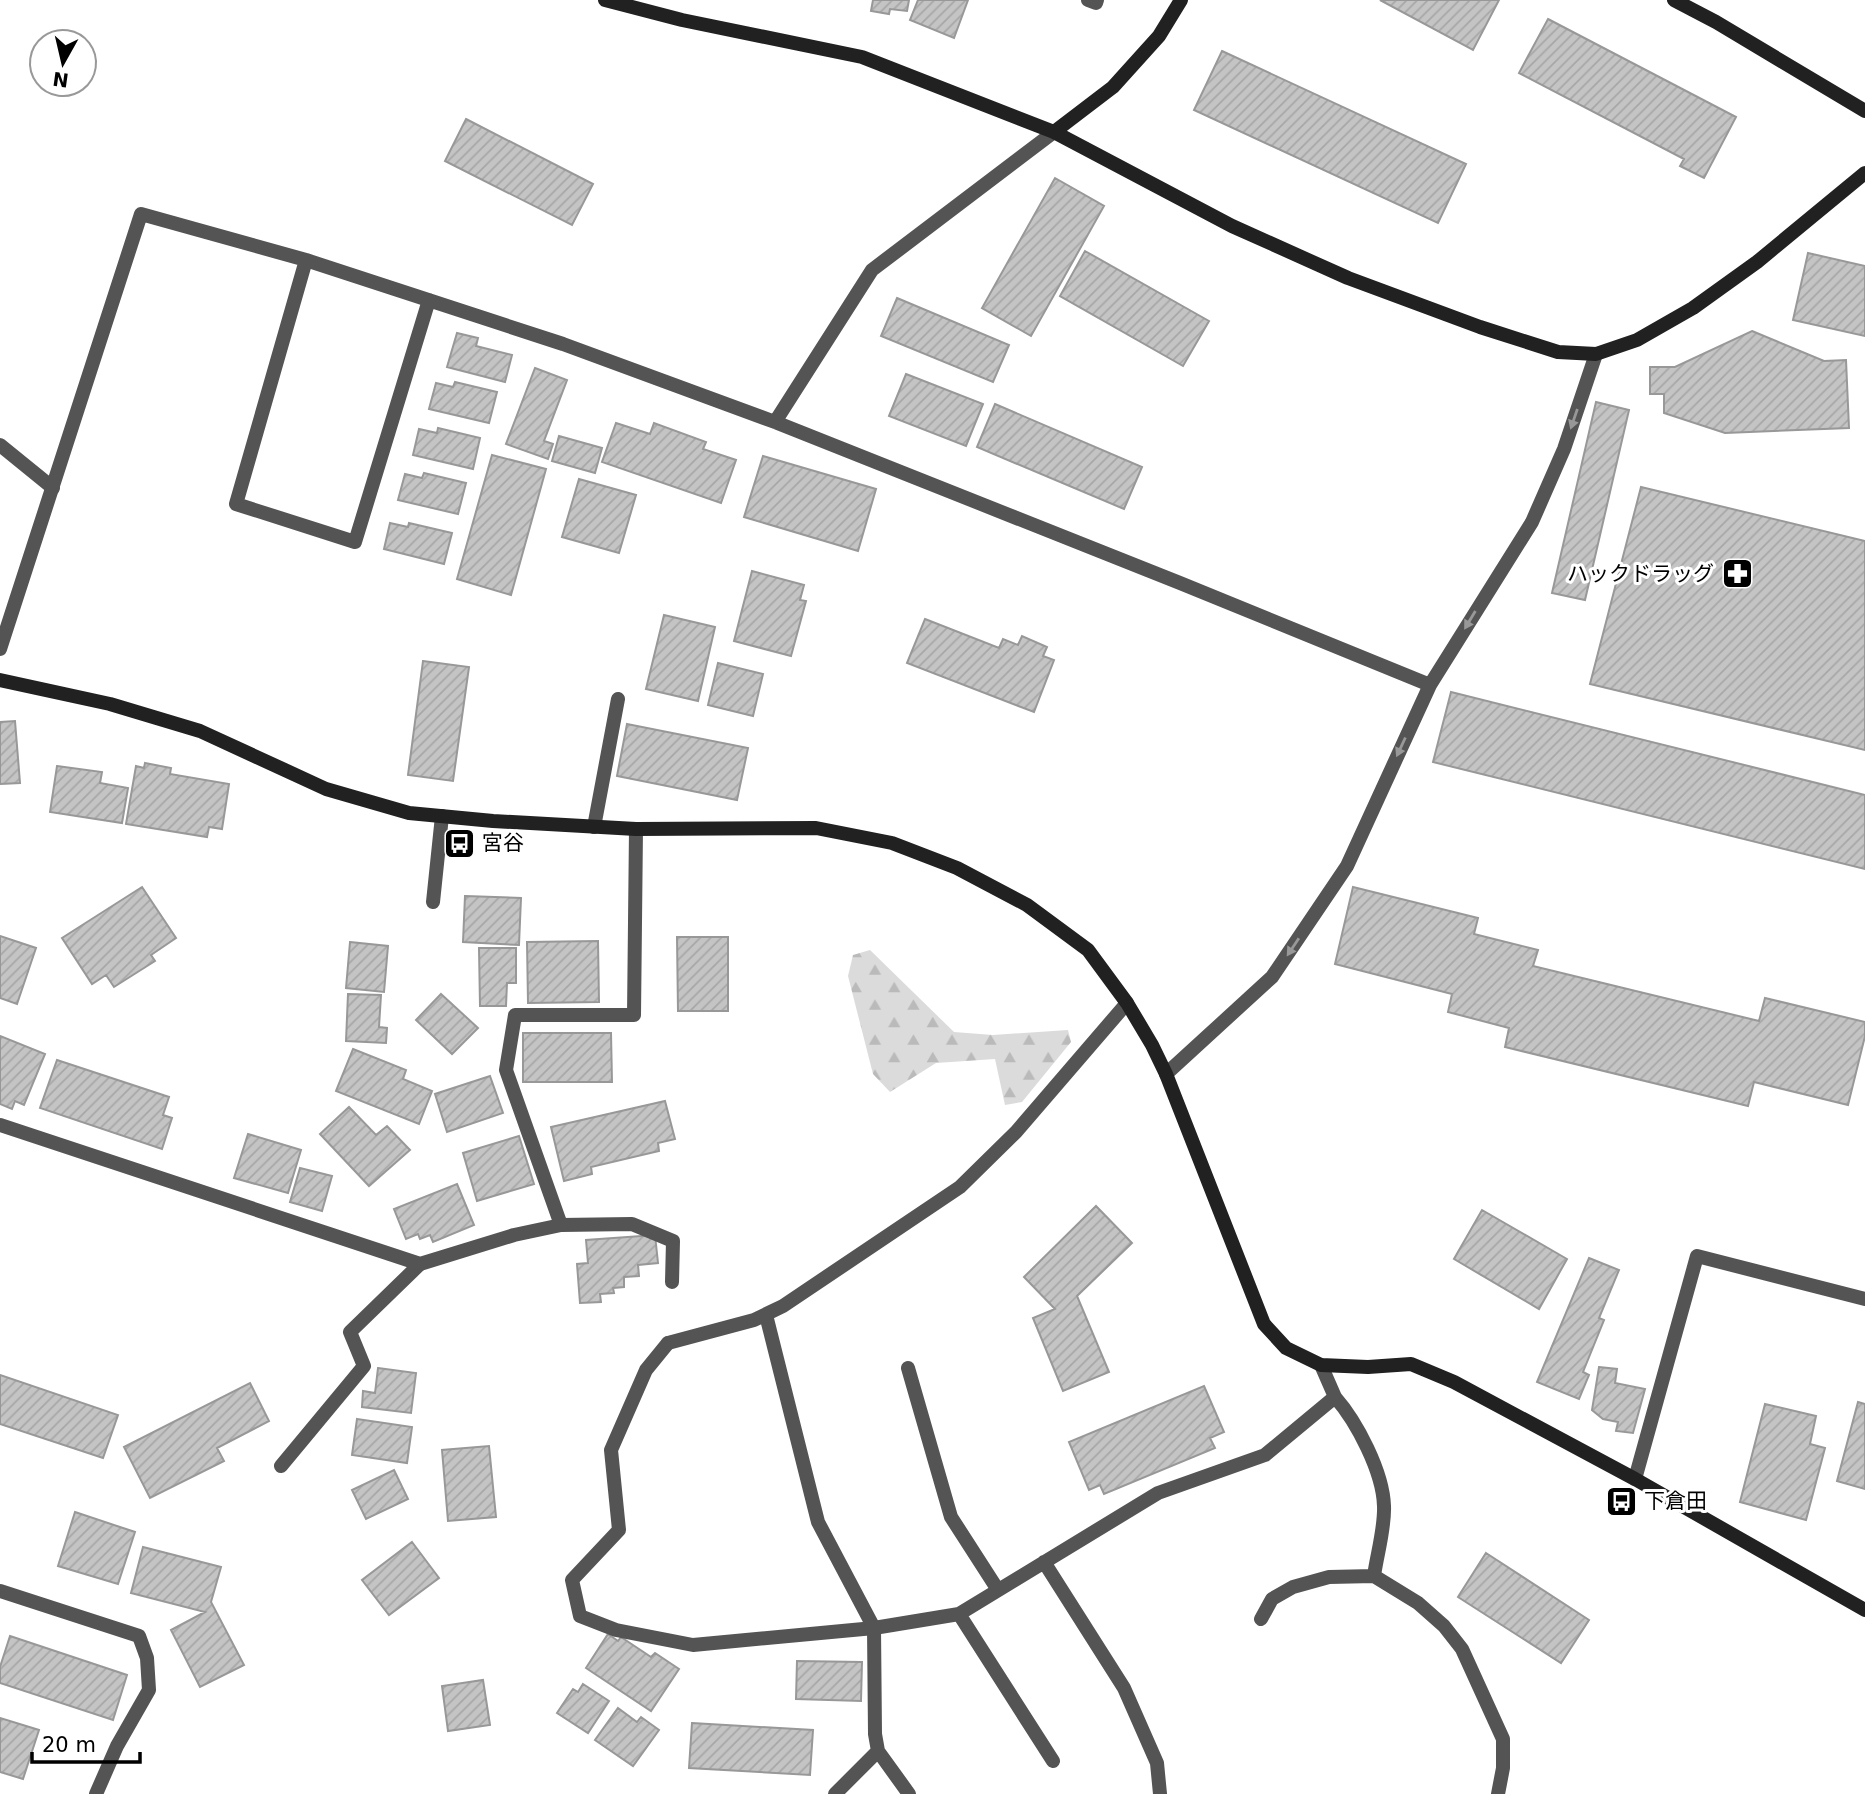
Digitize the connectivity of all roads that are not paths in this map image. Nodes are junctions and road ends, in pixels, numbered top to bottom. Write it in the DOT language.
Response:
graph roads {
  1 [pos="605,0"];
  2 [pos="1088,0"];
  3 [pos="1097,0"];
  4 [pos="1181,0"];
  5 [pos="1674,0"];
  6 [pos="1865,111"];
  7 [pos="1054,132"];
  8 [pos="1865,173"];
  9 [pos="306,260"];
  10 [pos="429,300"];
  11 [pos="1596,354"];
  12 [pos="775,422"];
  13 [pos="0,445"];
  14 [pos="53,488"];
  15 [pos="0,649"];
  16 [pos="0,680"];
  17 [pos="1430,685"];
  18 [pos="618,699"];
  19 [pos="442,816"];
  20 [pos="594,827"];
  21 [pos="636,829"];
  22 [pos="433,902"];
  23 [pos="1127,1003"];
  24 [pos="1166,1074"];
  25 [pos="0,1125"];
  26 [pos="561,1226"];
  27 [pos="420,1264"];
  28 [pos="671,1282"];
  29 [pos="1865,1299"];
  30 [pos="766,1315"];
  31 [pos="1321,1365"];
  32 [pos="908,1368"];
  33 [pos="1335,1397"];
  34 [pos="282,1466"];
  35 [pos="1635,1479"];
  36 [pos="1044,1562"];
  37 [pos="1374,1576"];
  38 [pos="998,1590"];
  39 [pos="0,1591"];
  40 [pos="1865,1610"];
  41 [pos="959,1614"];
  42 [pos="1261,1619"];
  43 [pos="874,1628"];
  44 [pos="878,1751"];
  45 [pos="1054,1761"];
  46 [pos="96,1794"];
  47 [pos="835,1794"];
  48 [pos="909,1794"];
  49 [pos="1160,1794"];
  50 [pos="1497,1794"];
  1 -- 7 [label="street"];
  2 -- 3 [label="street"];
  4 -- 7 [label="street"];
  5 -- 6 [label="street"];
  7 -- 11 [label="street"];
  7 -- 12 [label="street"];
  8 -- 11 [label="street"];
  9 -- 10 [label="street"];
  9 -- 10 [label="street"];
  9 -- 14 [label="street"];
  10 -- 12 [label="street"];
  11 -- 17 [label="street, one-way"];
  12 -- 17 [label="street"];
  13 -- 14 [label="street"];
  14 -- 15 [label="street"];
  16 -- 19 [label="street"];
  17 -- 24 [label="street, one-way"];
  18 -- 20 [label="street"];
  19 -- 20 [label="street"];
  19 -- 22 [label="street"];
  20 -- 21 [label="street"];
  21 -- 23 [label="street"];
  21 -- 26 [label="street"];
  23 -- 24 [label="street"];
  23 -- 30 [label="street"];
  24 -- 31 [label="street"];
  25 -- 27 [label="street"];
  26 -- 27 [label="street"];
  26 -- 28 [label="street"];
  27 -- 34 [label="street"];
  29 -- 35 [label="street"];
  30 -- 43 [label="street"];
  30 -- 43 [label="street"];
  31 -- 33 [label="street"];
  31 -- 35 [label="street"];
  32 -- 38 [label="street"];
  33 -- 36 [label="street"];
  33 -- 37 [label="street"];
  35 -- 40 [label="street"];
  36 -- 38 [label="street"];
  36 -- 49 [label="street"];
  37 -- 42 [label="street"];
  37 -- 50 [label="street"];
  38 -- 41 [label="street"];
  39 -- 46 [label="street"];
  41 -- 43 [label="street"];
  41 -- 45 [label="street"];
  43 -- 44 [label="street"];
  44 -- 47 [label="street"];
  44 -- 48 [label="street"];
}
